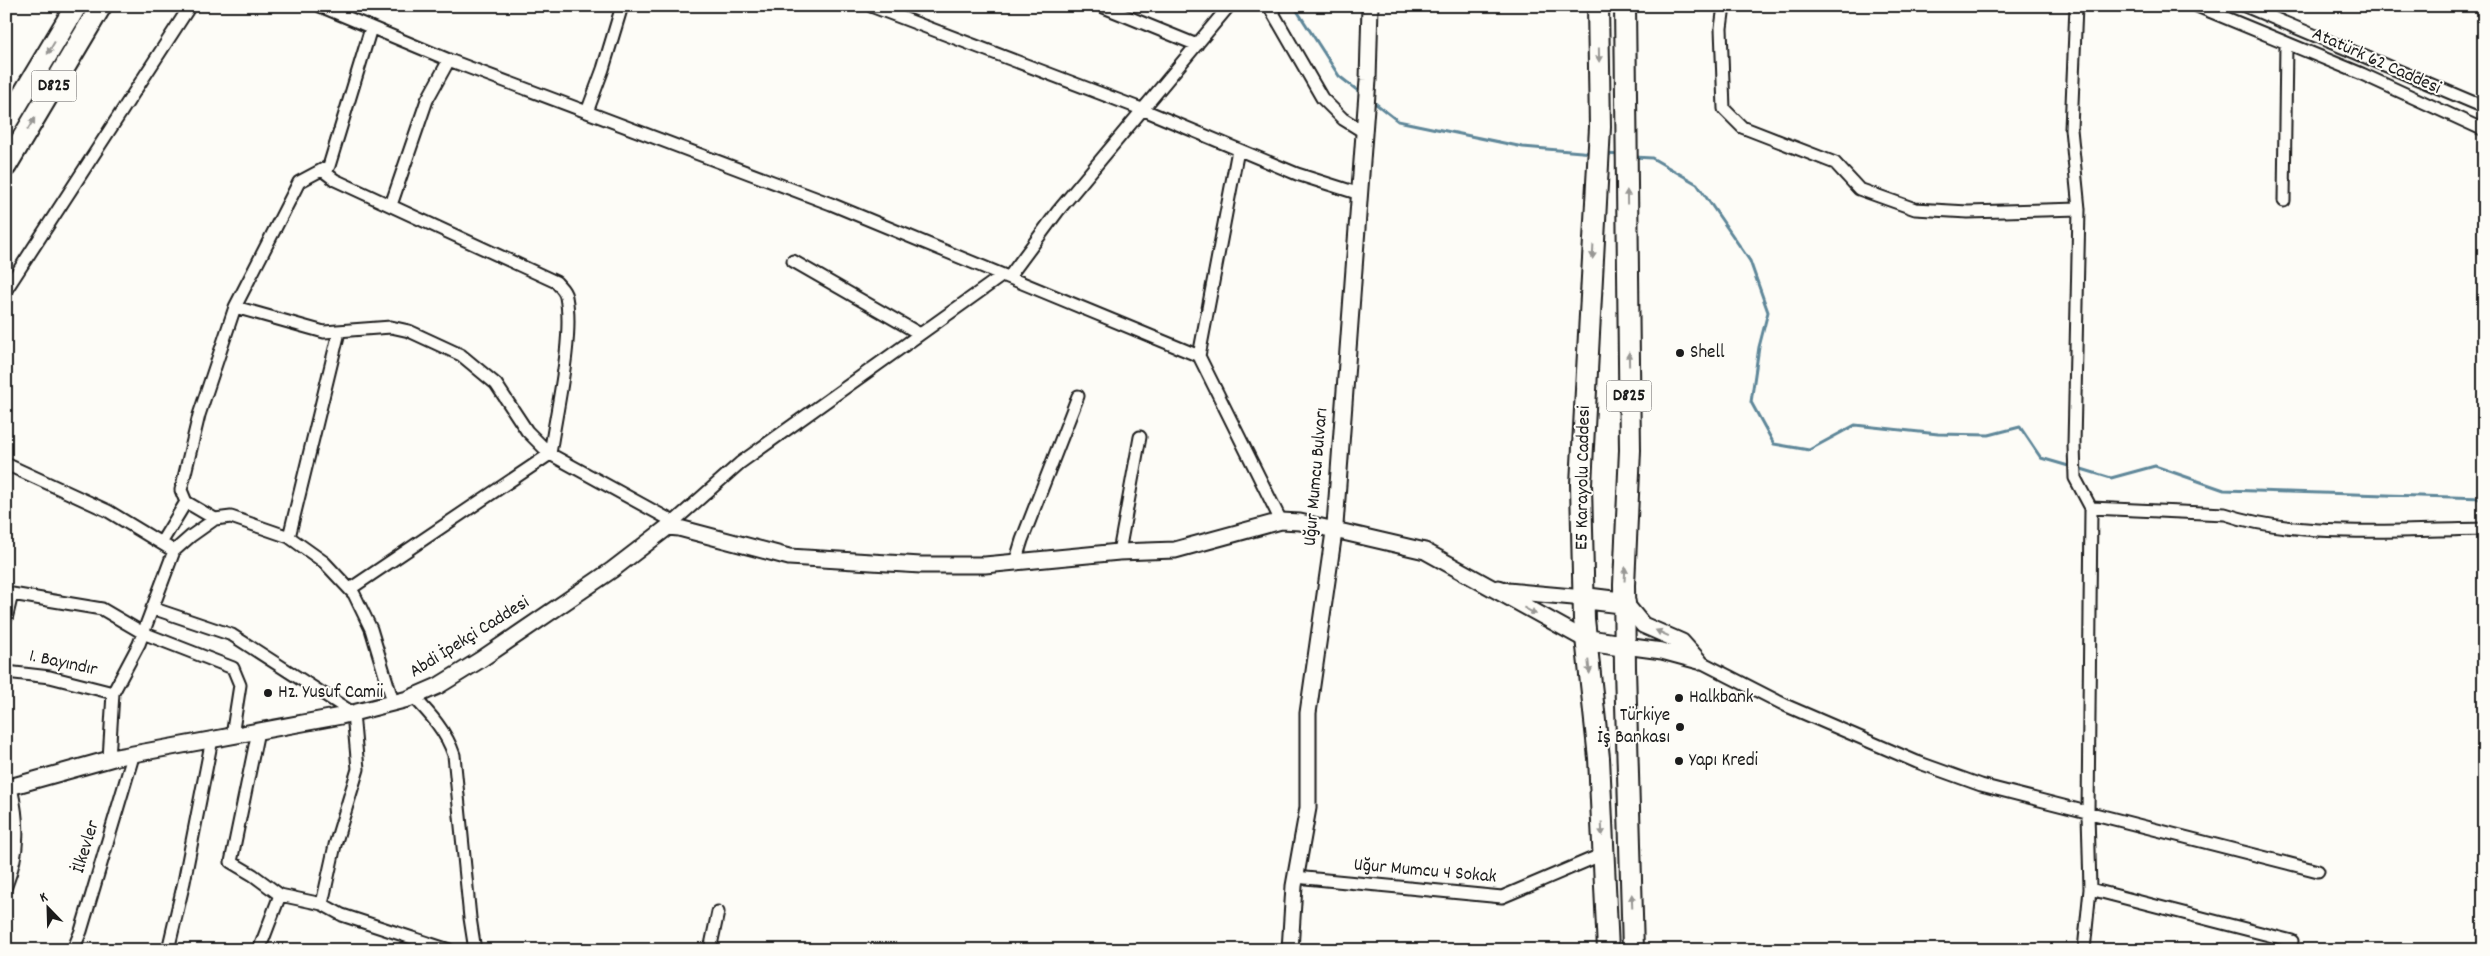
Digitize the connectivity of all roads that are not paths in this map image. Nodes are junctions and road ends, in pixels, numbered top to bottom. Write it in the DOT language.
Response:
graph roads {
  1 [pos="76,6"];
  2 [pos="101,6"];
  3 [pos="190,6"];
  4 [pos="622,6"];
  5 [pos="871,6"];
  6 [pos="1101,6"];
  7 [pos="1229,6"];
  8 [pos="1269,6"];
  9 [pos="1370,6"];
  10 [pos="1598,6"];
  11 [pos="1625,6"];
  12 [pos="1724,6"];
  13 [pos="2076,6"];
  14 [pos="2197,6"];
  15 [pos="2245,6"];
  16 [pos="322,7"];
  17 [pos="371,28"];
  18 [pos="2286,43"];
  19 [pos="1197,45"];
  20 [pos="448,60"];
  21 [pos="2484,107"];
  22 [pos="1144,110"];
  23 [pos="587,112"];
  24 [pos="6,123"];
  25 [pos="2484,130"];
  26 [pos="1364,132"];
  27 [pos="1238,150"];
  28 [pos="6,166"];
  29 [pos="322,170"];
  30 [pos="1360,194"];
  31 [pos="2284,201"];
  32 [pos="391,205"];
  33 [pos="2079,208"];
  34 [pos="793,261"];
  35 [pos="1006,276"];
  36 [pos="6,290"];
  37 [pos="235,307"];
  38 [pos="339,332"];
  39 [pos="920,334"];
  40 [pos="1199,356"];
  41 [pos="1078,396"];
  42 [pos="1140,437"];
  43 [pos="550,454"];
  44 [pos="6,464"];
  45 [pos="186,502"];
  46 [pos="2091,508"];
  47 [pos="215,519"];
  48 [pos="1281,521"];
  49 [pos="671,524"];
  50 [pos="2484,528"];
  51 [pos="1335,530"];
  52 [pos="289,537"];
  53 [pos="161,543"];
  54 [pos="174,551"];
  55 [pos="1119,552"];
  56 [pos="1020,563"];
  57 [pos="1472,578"];
  58 [pos="350,590"];
  59 [pos="9,593"];
  60 [pos="1584,598"];
  61 [pos="1625,603"];
  62 [pos="152,608"];
  63 [pos="6,619"];
  64 [pos="143,632"];
  65 [pos="1586,640"];
  66 [pos="1625,646"];
  67 [pos="1699,661"];
  68 [pos="6,672"];
  69 [pos="113,693"];
  70 [pos="413,696"];
  71 [pos="393,702"];
  72 [pos="353,713"];
  73 [pos="258,731"];
  74 [pos="232,736"];
  75 [pos="212,739"];
  76 [pos="134,754"];
  77 [pos="109,759"];
  78 [pos="9,787"];
  79 [pos="2088,813"];
  80 [pos="1603,854"];
  81 [pos="2318,871"];
  82 [pos="1296,877"];
  83 [pos="6,886"];
  84 [pos="2090,889"];
  85 [pos="280,895"];
  86 [pos="322,904"];
  87 [pos="718,912"];
  88 [pos="2292,941"];
  89 [pos="73,950"];
  90 [pos="168,950"];
  91 [pos="259,950"];
  92 [pos="449,950"];
  93 [pos="475,950"];
  94 [pos="710,950"];
  95 [pos="1290,950"];
  96 [pos="1608,950"];
  97 [pos="1633,950"];
  98 [pos="2084,950"];
  1 -- 24 [label="highway, D825, one-way"];
  28 -- 2 [label="highway, D825, one-way"];
  3 -- 36 [label="street"];
  4 -- 23 [label="street"];
  5 -- 22 [label="street"];
  6 -- 19 [label="street"];
  7 -- 19 [label="street"];
  8 -- 26 [label="street"];
  9 -- 26 [label="street, Uğur Mumcu Bulvarı"];
  10 -- 60 [label="highway, E5 Karayolu Caddesi / D825, one-way"];
  61 -- 11 [label="highway, D825, one-way"];
  12 -- 33 [label="street"];
  13 -- 33 [label="street"];
  14 -- 18 [label="street, Atatürk 62 Caddesi"];
  15 -- 21 [label="street, Atatürk 62 Caddesi"];
  16 -- 17 [label="street"];
  17 -- 20 [label="street"];
  17 -- 29 [label="street"];
  18 -- 25 [label="street, Atatürk 62 Caddesi"];
  18 -- 31 [label="street"];
  19 -- 22 [label="street"];
  20 -- 23 [label="street"];
  20 -- 32 [label="street"];
  22 -- 27 [label="street"];
  22 -- 35 [label="street"];
  23 -- 35 [label="street"];
  26 -- 30 [label="street, Uğur Mumcu Bulvarı"];
  27 -- 30 [label="street"];
  27 -- 40 [label="street"];
  29 -- 32 [label="street"];
  29 -- 37 [label="street"];
  30 -- 51 [label="street, Uğur Mumcu Bulvarı"];
  32 -- 43 [label="street"];
  33 -- 46 [label="street"];
  34 -- 39 [label="street"];
  35 -- 39 [label="street"];
  35 -- 40 [label="street"];
  37 -- 38 [label="street"];
  37 -- 45 [label="street"];
  38 -- 43 [label="street"];
  38 -- 52 [label="street"];
  39 -- 49 [label="street"];
  40 -- 48 [label="street"];
  41 -- 56 [label="street"];
  42 -- 55 [label="street"];
  43 -- 49 [label="street"];
  43 -- 58 [label="street"];
  44 -- 53 [label="street"];
  45 -- 47 [label="street"];
  45 -- 53 [label="street"];
  46 -- 50 [label="street"];
  46 -- 79 [label="street"];
  47 -- 52 [label="street"];
  47 -- 54 [label="street"];
  48 -- 51 [label="street"];
  48 -- 55 [label="street"];
  49 -- 56 [label="street"];
  49 -- 70 [label="street, Abdi İpekçi Caddesi"];
  51 -- 57 [label="street"];
  51 -- 82 [label="street, Uğur Mumcu Bulvarı"];
  52 -- 58 [label="street"];
  53 -- 54 [label="street"];
  54 -- 62 [label="street"];
  55 -- 56 [label="street"];
  57 -- 60 [label="street"];
  57 -- 65 [label="street, one-way"];
  58 -- 71 [label="street"];
  59 -- 63 [label="street"];
  59 -- 64 [label="street"];
  60 -- 61 [label="highway"];
  60 -- 65 [label="highway, E5 Karayolu Caddesi / D825"];
  61 -- 66 [label="highway, D825"];
  67 -- 61 [label="street, one-way"];
  62 -- 64 [label="street"];
  62 -- 72 [label="street"];
  64 -- 69 [label="street"];
  64 -- 74 [label="street"];
  65 -- 66 [label="highway"];
  65 -- 80 [label="highway, E5 Karayolu Caddesi / D825, one-way"];
  66 -- 67 [label="street"];
  97 -- 66 [label="highway, D825, one-way"];
  67 -- 79 [label="street"];
  68 -- 69 [label="street, 1. Bayındır"];
  69 -- 77 [label="street"];
  70 -- 71 [label="street, Abdi İpekçi Caddesi"];
  70 -- 93 [label="street"];
  71 -- 72 [label="street, Abdi İpekçi Caddesi"];
  72 -- 73 [label="street, Abdi İpekçi Caddesi"];
  72 -- 86 [label="street"];
  73 -- 74 [label="street, Abdi İpekçi Caddesi"];
  73 -- 85 [label="street"];
  74 -- 75 [label="street, Abdi İpekçi Caddesi"];
  75 -- 76 [label="street, Abdi İpekçi Caddesi"];
  75 -- 90 [label="street"];
  76 -- 77 [label="street, Abdi İpekçi Caddesi"];
  76 -- 89 [label="street, İlkevler"];
  77 -- 78 [label="street, Abdi İpekçi Caddesi"];
  78 -- 83 [label="street"];
  79 -- 81 [label="street"];
  79 -- 84 [label="street"];
  80 -- 82 [label="street, Uğur Mumcu 4 Sokak"];
  80 -- 96 [label="highway, E5 Karayolu Caddesi / D825"];
  82 -- 95 [label="street, Uğur Mumcu Bulvarı"];
  84 -- 88 [label="street"];
  84 -- 98 [label="street"];
  85 -- 86 [label="street"];
  85 -- 91 [label="street"];
  86 -- 92 [label="street"];
  87 -- 94 [label="street"];
}
